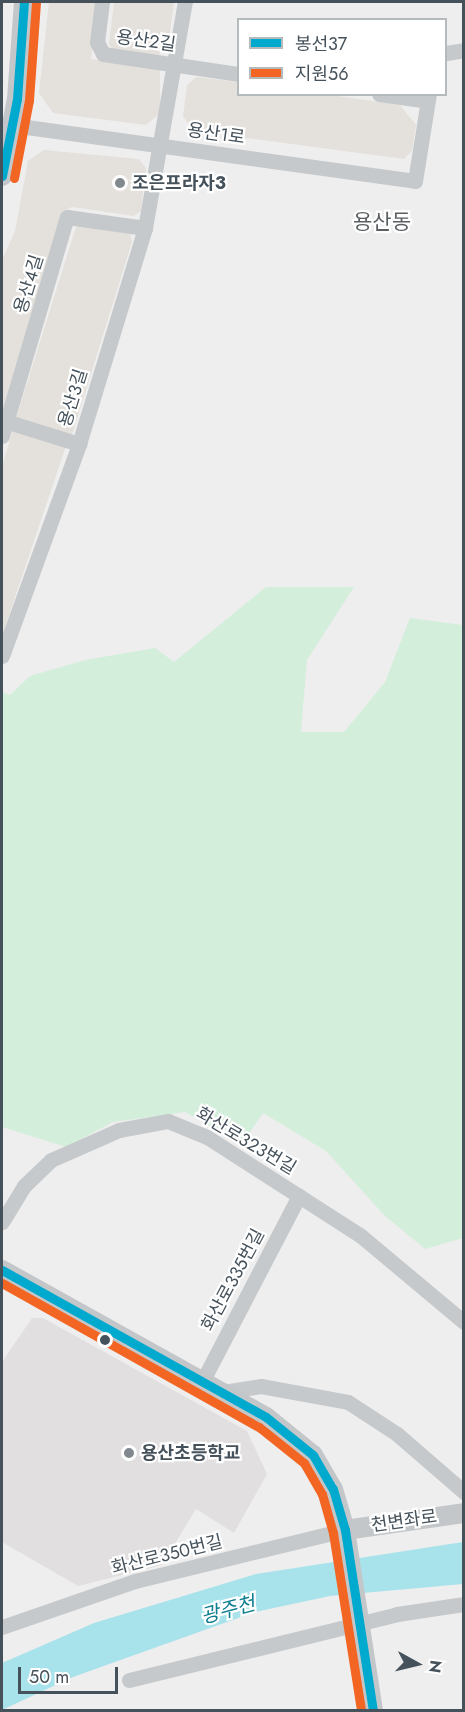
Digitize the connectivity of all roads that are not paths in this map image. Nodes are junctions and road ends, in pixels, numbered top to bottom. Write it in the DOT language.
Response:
graph roads {
  1 [pos="24,2"];
  2 [pos="102,2"];
  3 [pos="185,2"];
  4 [pos="464,50"];
  5 [pos="447,53"];
  6 [pos="176,65"];
  7 [pos="237,74"];
  8 [pos="404,96"];
  9 [pos="428,98"];
  10 [pos="12,125"];
  11 [pos="163,146"];
  12 [pos="2,176"];
  13 [pos="145,228"];
  14 [pos="4,421"];
  15 [pos="2,436"];
  16 [pos="79,444"];
  17 [pos="2,656"];
  18 [pos="299,1196"];
  19 [pos="2,1222"];
  20 [pos="2,1270"];
  21 [pos="464,1322"];
  22 [pos="202,1382"];
  23 [pos="224,1392"];
  24 [pos="464,1492"];
  25 [pos="464,1513"];
  26 [pos="346,1538"];
  27 [pos="464,1604"];
  28 [pos="359,1626"];
  29 [pos="2,1627"];
  30 [pos="129,1680"];
  31 [pos="373,1710"];
  1 -- 10 [label="main road"];
  2 -- 6 [label="street, 용산2길"];
  3 -- 6 [label="street, 용산3길"];
  4 -- 5 [label="street"];
  6 -- 7 [label="street, 용산2길"];
  6 -- 11 [label="street, 용산3길"];
  8 -- 9 [label="street"];
  9 -- 11 [label="street, 용산1로"];
  10 -- 11 [label="street, 용산1로"];
  10 -- 12 [label="main road"];
  11 -- 13 [label="street, 용산3길"];
  13 -- 14 [label="street, 용산4길"];
  13 -- 16 [label="street, 용산3길"];
  14 -- 15 [label="street, 용산4길"];
  14 -- 16 [label="street"];
  16 -- 17 [label="street, 용산3길"];
  18 -- 19 [label="street, 화산로323번길"];
  18 -- 21 [label="street, 화산로323번길"];
  18 -- 22 [label="street, 화산로335번길"];
  20 -- 22 [label="main road"];
  22 -- 23 [label="main road"];
  23 -- 24 [label="street"];
  23 -- 26 [label="main road"];
  25 -- 26 [label="main road, 천변좌로"];
  26 -- 28 [label="main road"];
  26 -- 29 [label="street, 화산로350번길"];
  27 -- 28 [label="street"];
  28 -- 30 [label="street"];
  28 -- 31 [label="main road"];
}
